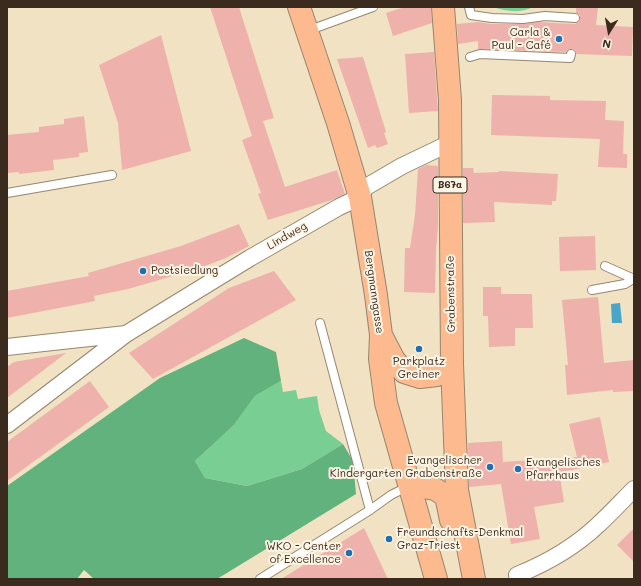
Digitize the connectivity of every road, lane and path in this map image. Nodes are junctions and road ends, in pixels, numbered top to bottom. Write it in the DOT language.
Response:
graph roads {
  1 [pos="298,7"];
  2 [pos="373,7"];
  3 [pos="443,7"];
  4 [pos="469,7"];
  5 [pos="575,18"];
  6 [pos="307,31"];
  7 [pos="570,54"];
  8 [pos="470,57"];
  9 [pos="450,144"];
  10 [pos="112,175"];
  11 [pos="7,193"];
  12 [pos="360,197"];
  13 [pos="605,266"];
  14 [pos="634,279"];
  15 [pos="592,290"];
  16 [pos="320,323"];
  17 [pos="126,334"];
  18 [pos="381,335"];
  19 [pos="7,347"];
  20 [pos="452,364"];
  21 [pos="7,425"];
  22 [pos="410,485"];
  23 [pos="634,489"];
  24 [pos="370,510"];
  25 [pos="517,575"];
  26 [pos="260,579"];
  27 [pos="436,579"];
  28 [pos="472,579"];
  1 -- 6 [label="main road, Bergmanngasse"];
  2 -- 6 [label="lane"];
  3 -- 9 [label="main road, Grabenstraße / B67a"];
  4 -- 5 [label="lane"];
  6 -- 12 [label="main road, Bergmanngasse"];
  7 -- 8 [label="lane"];
  9 -- 12 [label="street, Lindweg"];
  9 -- 20 [label="main road, Grabenstraße / B67a"];
  10 -- 11 [label="lane"];
  12 -- 17 [label="street, Lindweg"];
  12 -- 18 [label="main road, Bergmanngasse"];
  13 -- 14 [label="lane"];
  14 -- 15 [label="lane"];
  16 -- 24 [label="lane"];
  17 -- 19 [label="street, Lindweg"];
  17 -- 21 [label="street, Lindweg"];
  18 -- 20 [label="main road"];
  18 -- 22 [label="main road, Bergmanngasse"];
  20 -- 28 [label="main road, Grabenstraße / B67a"];
  22 -- 24 [label="lane"];
  22 -- 27 [label="main road, Bergmanngasse"];
  22 -- 28 [label="main road"];
  23 -- 25 [label="street"];
  24 -- 26 [label="lane"];
}
